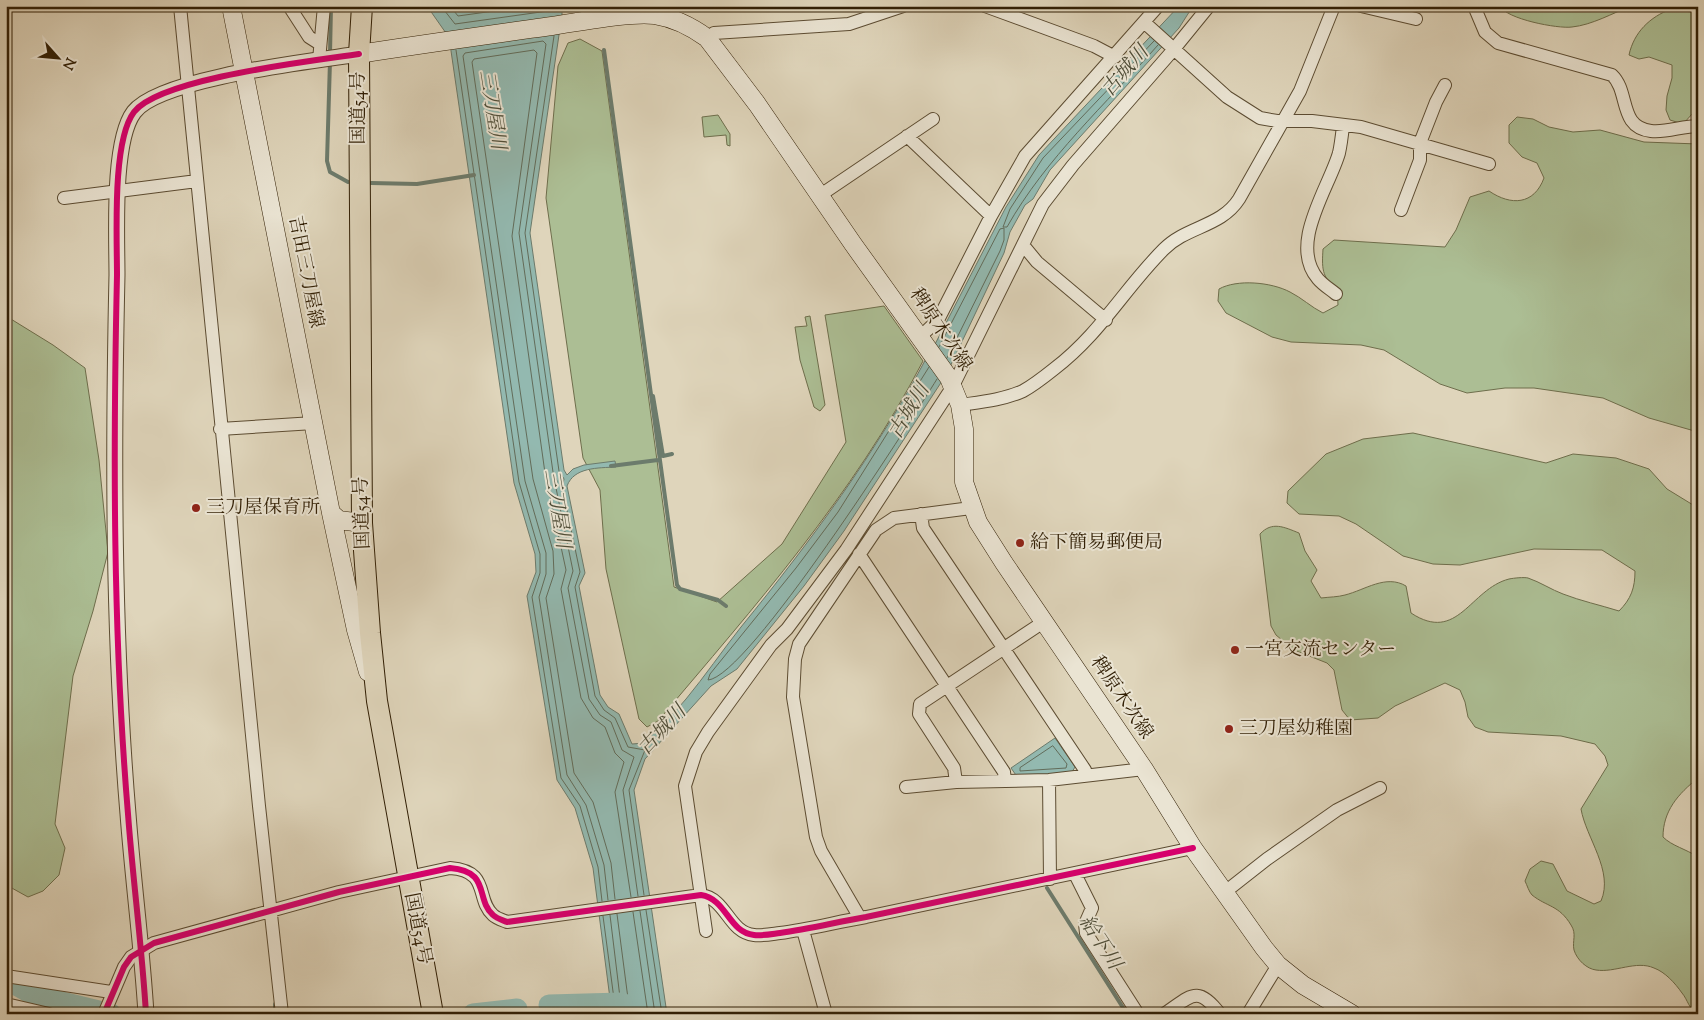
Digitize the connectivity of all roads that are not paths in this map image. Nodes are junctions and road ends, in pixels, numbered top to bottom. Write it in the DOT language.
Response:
graph roads {
  1 [pos="180,6"];
  2 [pos="231,6"];
  3 [pos="289,6"];
  4 [pos="324,6"];
  5 [pos="362,6"];
  6 [pos="903,6"];
  7 [pos="985,6"];
  8 [pos="1158,6"];
  9 [pos="1209,6"];
  10 [pos="1334,6"];
  11 [pos="1361,6"];
  12 [pos="1474,6"];
  13 [pos="1015,11"];
  14 [pos="584,16"];
  15 [pos="1416,18"];
  16 [pos="1146,24"];
  17 [pos="707,38"];
  18 [pos="1173,48"];
  19 [pos="320,54"];
  20 [pos="359,54"];
  21 [pos="1116,57"];
  22 [pos="244,71"];
  23 [pos="1445,85"];
  24 [pos="184,87"];
  25 [pos="933,119"];
  26 [pos="1283,120"];
  27 [pos="1343,126"];
  28 [pos="1698,126"];
  29 [pos="908,136"];
  30 [pos="1420,143"];
  31 [pos="1489,164"];
  32 [pos="197,181"];
  33 [pos="118,190"];
  34 [pos="819,196"];
  35 [pos="64,198"];
  36 [pos="1401,210"];
  37 [pos="990,216"];
  38 [pos="1023,245"];
  39 [pos="1336,294"];
  40 [pos="1106,320"];
  41 [pos="924,341"];
  42 [pos="951,382"];
  43 [pos="960,405"];
  44 [pos="314,423"];
  45 [pos="221,429"];
  46 [pos="972,508"];
  47 [pos="331,513"];
  48 [pos="921,514"];
  49 [pos="362,523"];
  50 [pos="858,554"];
  51 [pos="1045,622"];
  52 [pos="1004,648"];
  53 [pos="946,686"];
  54 [pos="377,701"];
  55 [pos="1144,770"];
  56 [pos="1086,776"];
  57 [pos="1049,780"];
  58 [pos="1005,781"];
  59 [pos="956,782"];
  60 [pos="906,787"];
  61 [pos="1380,788"];
  62 [pos="1193,848"];
  63 [pos="1075,874"];
  64 [pos="408,878"];
  65 [pos="1050,879"];
  66 [pos="1225,892"];
  67 [pos="699,896"];
  68 [pos="272,911"];
  69 [pos="860,918"];
  70 [pos="803,930"];
  71 [pos="706,931"];
  72 [pos="142,950"];
  73 [pos="1278,965"];
  74 [pos="6,976"];
  75 [pos="111,992"];
  76 [pos="6,1004"];
  77 [pos="49,1014"];
  78 [pos="104,1014"];
  79 [pos="146,1014"];
  80 [pos="282,1014"];
  81 [pos="433,1014"];
  82 [pos="826,1014"];
  83 [pos="1138,1014"];
  84 [pos="1164,1014"];
  85 [pos="1220,1014"];
  86 [pos="1248,1014"];
  87 [pos="1352,1014"];
  1 -- 24 [label="street"];
  2 -- 22 [label="main road, 吉田三刀屋線"];
  3 -- 19 [label="street"];
  4 -- 19 [label="street"];
  5 -- 20 [label="highway, 国道54号"];
  6 -- 17 [label="street"];
  7 -- 13 [label="street"];
  8 -- 16 [label="street"];
  9 -- 18 [label="street"];
  10 -- 26 [label="street"];
  11 -- 15 [label="street"];
  12 -- 28 [label="street"];
  13 -- 21 [label="street"];
  14 -- 17 [label="main road, 稗原木次線"];
  14 -- 20 [label="main road, 稗原木次線"];
  16 -- 18 [label="street"];
  16 -- 21 [label="street"];
  17 -- 34 [label="main road, 稗原木次線"];
  18 -- 26 [label="street"];
  18 -- 38 [label="street"];
  19 -- 20 [label="street"];
  19 -- 22 [label="street"];
  20 -- 49 [label="highway, 国道54号"];
  21 -- 37 [label="street"];
  22 -- 24 [label="street"];
  22 -- 44 [label="main road, 吉田三刀屋線"];
  23 -- 30 [label="street"];
  24 -- 32 [label="street"];
  24 -- 33 [label="street"];
  25 -- 29 [label="street"];
  26 -- 27 [label="street"];
  26 -- 40 [label="street"];
  27 -- 30 [label="street"];
  27 -- 39 [label="street"];
  29 -- 34 [label="street"];
  29 -- 37 [label="street"];
  30 -- 31 [label="street"];
  30 -- 36 [label="street"];
  32 -- 33 [label="street"];
  32 -- 45 [label="street"];
  33 -- 35 [label="street"];
  33 -- 72 [label="street"];
  34 -- 41 [label="main road, 稗原木次線"];
  37 -- 41 [label="street"];
  38 -- 40 [label="street"];
  38 -- 42 [label="street"];
  40 -- 43 [label="street"];
  41 -- 42 [label="main road, 稗原木次線"];
  42 -- 43 [label="main road, 稗原木次線"];
  42 -- 67 [label="street"];
  43 -- 46 [label="main road, 稗原木次線"];
  44 -- 45 [label="street"];
  44 -- 47 [label="main road, 吉田三刀屋線"];
  45 -- 68 [label="street"];
  46 -- 48 [label="street"];
  46 -- 51 [label="main road, 稗原木次線"];
  47 -- 49 [label="main road"];
  47 -- 54 [label="main road, 吉田三刀屋線"];
  48 -- 50 [label="street"];
  48 -- 52 [label="street"];
  49 -- 54 [label="highway, 国道54号"];
  50 -- 53 [label="street"];
  50 -- 69 [label="street"];
  51 -- 52 [label="street"];
  51 -- 55 [label="main road, 稗原木次線"];
  52 -- 53 [label="street"];
  52 -- 56 [label="street"];
  53 -- 58 [label="street"];
  53 -- 59 [label="street"];
  54 -- 64 [label="highway, 国道54号"];
  55 -- 56 [label="street"];
  55 -- 62 [label="main road, 稗原木次線"];
  56 -- 57 [label="street"];
  57 -- 58 [label="street"];
  57 -- 65 [label="street"];
  58 -- 59 [label="street"];
  59 -- 60 [label="street"];
  61 -- 66 [label="street"];
  62 -- 63 [label="street"];
  62 -- 66 [label="main road, 稗原木次線"];
  63 -- 65 [label="street"];
  63 -- 83 [label="street"];
  64 -- 67 [label="street"];
  64 -- 68 [label="street"];
  64 -- 81 [label="highway, 国道54号"];
  65 -- 69 [label="street"];
  66 -- 73 [label="main road, 稗原木次線"];
  67 -- 70 [label="street"];
  67 -- 71 [label="street"];
  68 -- 72 [label="street"];
  68 -- 80 [label="street"];
  69 -- 70 [label="street"];
  70 -- 82 [label="street"];
  72 -- 75 [label="street"];
  72 -- 79 [label="street"];
  73 -- 86 [label="street"];
  73 -- 87 [label="main road, 稗原木次線"];
  74 -- 75 [label="street"];
  75 -- 78 [label="street"];
  76 -- 77 [label="street"];
  84 -- 85 [label="street"];
}
